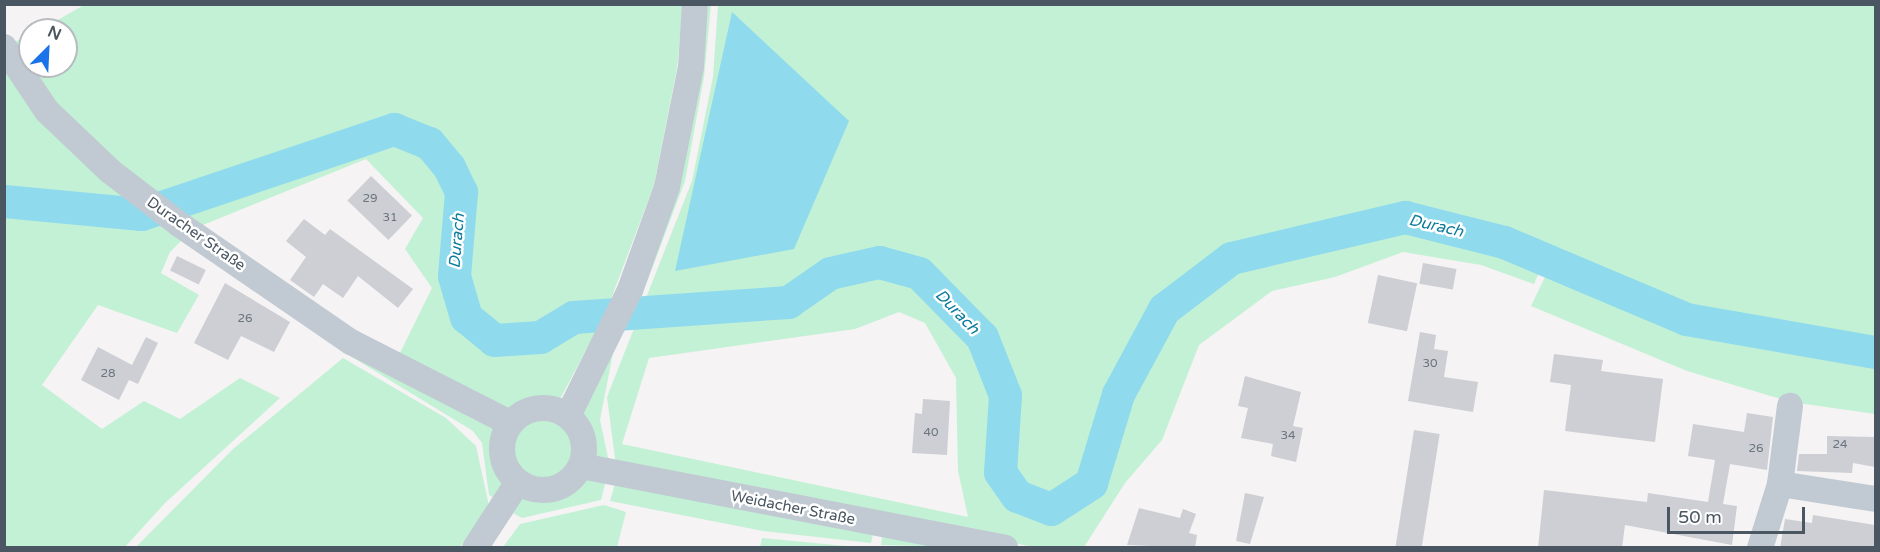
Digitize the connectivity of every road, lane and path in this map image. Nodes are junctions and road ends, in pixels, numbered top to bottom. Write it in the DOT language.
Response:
graph roads {
  1 [pos="695,4"];
  2 [pos="4,47"];
  3 [pos="1790,406"];
  4 [pos="568,416"];
  5 [pos="510,423"];
  6 [pos="581,466"];
  7 [pos="518,482"];
  8 [pos="1780,484"];
  9 [pos="1875,499"];
  10 [pos="474,548"];
  11 [pos="1005,548"];
  12 [pos="1760,548"];
  1 -- 4 [label="street"];
  2 -- 5 [label="street, Duracher Straße"];
  3 -- 8 [label="street"];
  4 -- 5 [label="street"];
  4 -- 6 [label="street"];
  5 -- 7 [label="street"];
  6 -- 7 [label="street"];
  6 -- 11 [label="street, Weidacher Straße"];
  7 -- 10 [label="street"];
  8 -- 9 [label="street"];
  8 -- 12 [label="street"];
}
